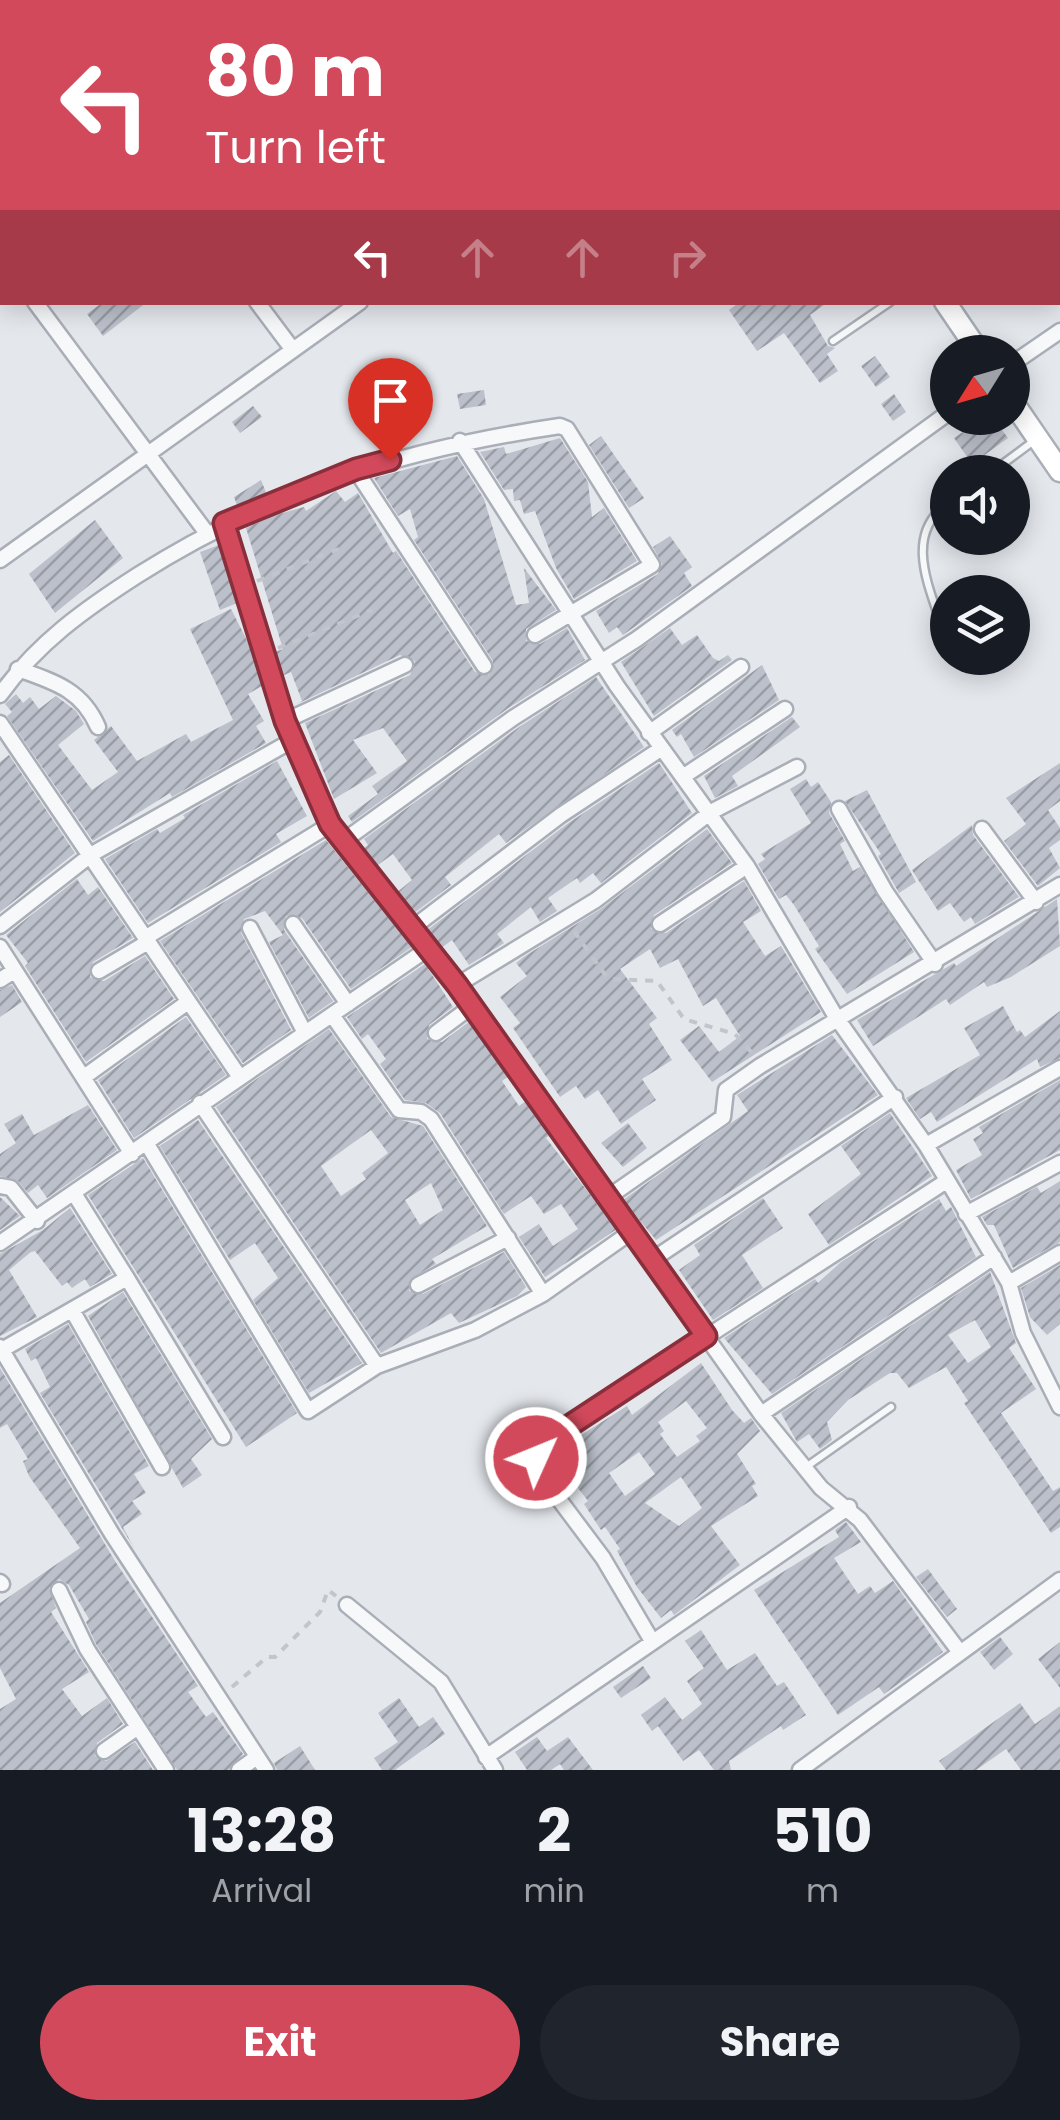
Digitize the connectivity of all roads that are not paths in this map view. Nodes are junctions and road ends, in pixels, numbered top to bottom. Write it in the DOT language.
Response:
graph roads {
  1 [pos="37,305"];
  2 [pos="260,305"];
  3 [pos="356,305"];
  4 [pos="886,305"];
  5 [pos="947,305"];
  6 [pos="1060,331"];
  7 [pos="967,335"];
  8 [pos="834,340"];
  9 [pos="293,350"];
  10 [pos="1030,352"];
  11 [pos="930,426"];
  12 [pos="1030,427"];
  13 [pos="1038,438"];
  14 [pos="460,440"];
  15 [pos="147,453"];
  16 [pos="1015,455"];
  17 [pos="356,469"];
  18 [pos="1060,471"];
  19 [pos="930,522"];
  20 [pos="224,523"];
  21 [pos="206,532"];
  22 [pos="0,560"];
  23 [pos="930,584"];
  24 [pos="571,612"];
  25 [pos="536,635"];
  26 [pos="602,661"];
  27 [pos="405,665"];
  28 [pos="484,666"];
  29 [pos="740,667"];
  30 [pos="18,669"];
  31 [pos="0,695"];
  32 [pos="785,709"];
  33 [pos="285,721"];
  34 [pos="0,722"];
  35 [pos="98,727"];
  36 [pos="649,733"];
  37 [pos="293,740"];
  38 [pos="662,748"];
  39 [pos="797,767"];
  40 [pos="684,776"];
  41 [pos="839,810"];
  42 [pos="711,812"];
  43 [pos="330,824"];
  44 [pos="982,829"];
  45 [pos="342,842"];
  46 [pos="92,854"];
  47 [pos="747,866"];
  48 [pos="1060,885"];
  49 [pos="1036,902"];
  50 [pos="293,924"];
  51 [pos="660,924"];
  52 [pos="0,926"];
  53 [pos="250,928"];
  54 [pos="411,929"];
  55 [pos="146,940"];
  56 [pos="0,948"];
  57 [pos="426,950"];
  58 [pos="935,964"];
  59 [pos="14,971"];
  60 [pos="100,971"];
  61 [pos="0,980"];
  62 [pos="457,985"];
  63 [pos="188,1002"];
  64 [pos="348,1004"];
  65 [pos="472,1006"];
  66 [pos="332,1015"];
  67 [pos="836,1017"];
  68 [pos="305,1033"];
  69 [pos="436,1033"];
  70 [pos="1060,1068"];
  71 [pos="238,1076"];
  72 [pos="84,1077"];
  73 [pos="895,1097"];
  74 [pos="200,1104"];
  75 [pos="146,1144"];
  76 [pos="926,1144"];
  77 [pos="132,1154"];
  78 [pos="1060,1163"];
  79 [pos="945,1182"];
  80 [pos="0,1186"];
  81 [pos="75,1195"];
  82 [pos="607,1198"];
  83 [pos="966,1214"];
  84 [pos="37,1221"];
  85 [pos="631,1232"];
  86 [pos="508,1238"];
  87 [pos="0,1244"];
  88 [pos="1060,1253"];
  89 [pos="994,1257"];
  90 [pos="652,1260"];
  91 [pos="127,1278"];
  92 [pos="1009,1283"];
  93 [pos="418,1284"];
  94 [pos="543,1294"];
  95 [pos="72,1310"];
  96 [pos="706,1336"];
  97 [pos="0,1350"];
  98 [pos="376,1366"];
  99 [pos="1059,1402"];
  100 [pos="891,1407"];
  101 [pos="761,1414"];
  102 [pos="223,1437"];
  103 [pos="162,1467"];
  104 [pos="804,1470"];
  105 [pos="849,1507"];
  106 [pos="1060,1580"];
  107 [pos="59,1590"];
  108 [pos="348,1606"];
  109 [pos="652,1640"];
  110 [pos="959,1652"];
  111 [pos="138,1728"];
  112 [pos="104,1751"];
  113 [pos="486,1756"];
  114 [pos="262,1764"];
  115 [pos="166,1770"];
  116 [pos="238,1770"];
  117 [pos="495,1770"];
  118 [pos="800,1770"];
  1 -- 15 [label="street"];
  2 -- 9 [label="street"];
  3 -- 9 [label="street"];
  4 -- 8 [label="lane"];
  5 -- 7 [label="main road"];
  6 -- 10 [label="street"];
  9 -- 15 [label="street"];
  11 -- 26 [label="street"];
  12 -- 13 [label="main road"];
  13 -- 16 [label="lane"];
  13 -- 18 [label="main road"];
  14 -- 17 [label="street"];
  14 -- 24 [label="street"];
  14 -- 24 [label="street"];
  15 -- 21 [label="street"];
  15 -- 22 [label="street"];
  17 -- 20 [label="street"];
  17 -- 28 [label="street"];
  19 -- 23 [label="lane"];
  20 -- 21 [label="street"];
  20 -- 33 [label="street"];
  21 -- 30 [label="street"];
  24 -- 25 [label="street"];
  24 -- 26 [label="street"];
  26 -- 36 [label="street"];
  26 -- 45 [label="street"];
  27 -- 33 [label="street"];
  29 -- 36 [label="street"];
  30 -- 31 [label="street"];
  30 -- 35 [label="street"];
  32 -- 40 [label="street"];
  33 -- 37 [label="street"];
  34 -- 46 [label="street"];
  36 -- 38 [label="street"];
  37 -- 43 [label="street"];
  37 -- 46 [label="street"];
  38 -- 40 [label="street"];
  38 -- 54 [label="street"];
  39 -- 42 [label="street"];
  40 -- 42 [label="street"];
  41 -- 58 [label="street"];
  42 -- 47 [label="street"];
  42 -- 62 [label="street"];
  43 -- 45 [label="street"];
  43 -- 55 [label="street"];
  44 -- 49 [label="street"];
  45 -- 54 [label="street"];
  46 -- 52 [label="street"];
  46 -- 55 [label="street"];
  47 -- 51 [label="street"];
  47 -- 67 [label="street"];
  48 -- 49 [label="street"];
  49 -- 58 [label="street"];
  50 -- 64 [label="street"];
  53 -- 68 [label="street"];
  54 -- 57 [label="street"];
  55 -- 60 [label="street"];
  55 -- 63 [label="street"];
  56 -- 59 [label="street"];
  57 -- 62 [label="street"];
  57 -- 64 [label="street"];
  58 -- 67 [label="street"];
  59 -- 61 [label="street"];
  59 -- 72 [label="street"];
  62 -- 65 [label="street"];
  63 -- 71 [label="street"];
  63 -- 72 [label="street"];
  64 -- 66 [label="street"];
  65 -- 69 [label="street"];
  65 -- 82 [label="street"];
  66 -- 68 [label="street"];
  66 -- 86 [label="street"];
  67 -- 73 [label="street"];
  67 -- 82 [label="street"];
  68 -- 71 [label="street"];
  70 -- 76 [label="street"];
  71 -- 74 [label="street"];
  72 -- 77 [label="street"];
  73 -- 76 [label="street"];
  73 -- 90 [label="street"];
  74 -- 75 [label="street"];
  74 -- 98 [label="street"];
  75 -- 77 [label="street"];
  75 -- 98 [label="street"];
  76 -- 79 [label="street"];
  77 -- 81 [label="street"];
  78 -- 83 [label="street"];
  79 -- 83 [label="street"];
  79 -- 96 [label="street"];
  80 -- 84 [label="street"];
  81 -- 84 [label="street"];
  81 -- 91 [label="street"];
  82 -- 85 [label="street"];
  83 -- 89 [label="street"];
  84 -- 87 [label="street"];
  85 -- 90 [label="street"];
  85 -- 94 [label="street"];
  86 -- 93 [label="street"];
  86 -- 94 [label="street"];
  88 -- 92 [label="street"];
  89 -- 92 [label="street"];
  89 -- 101 [label="street"];
  90 -- 96 [label="street"];
  91 -- 95 [label="street"];
  91 -- 102 [label="street"];
  92 -- 99 [label="street"];
  94 -- 98 [label="street"];
  95 -- 97 [label="street"];
  95 -- 103 [label="street"];
  96 -- 101 [label="street"];
  96 -- 109 [label="street"];
  97 -- 114 [label="street"];
  100 -- 104 [label="lane"];
  101 -- 104 [label="street"];
  104 -- 105 [label="street"];
  105 -- 109 [label="street"];
  105 -- 110 [label="street"];
  106 -- 110 [label="street"];
  107 -- 111 [label="street"];
  108 -- 113 [label="street"];
  109 -- 113 [label="street"];
  110 -- 118 [label="street"];
  111 -- 112 [label="street"];
  111 -- 115 [label="street"];
  113 -- 117 [label="street"];
  114 -- 116 [label="street"];
}
